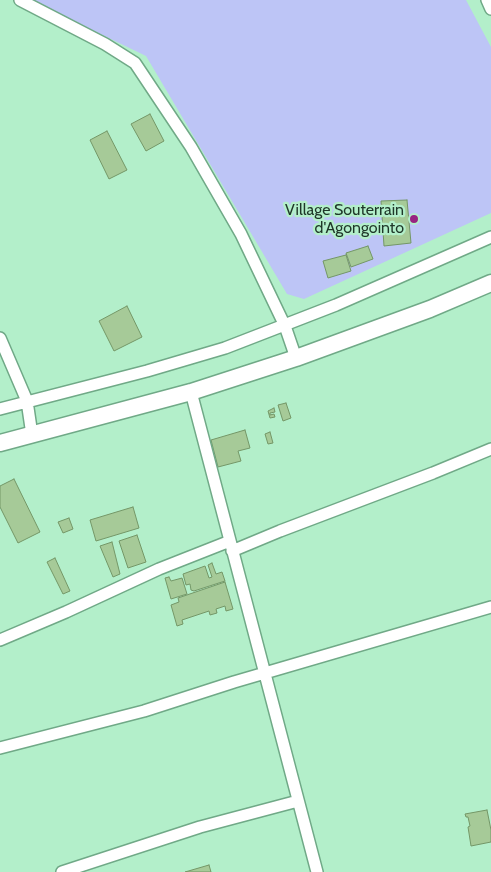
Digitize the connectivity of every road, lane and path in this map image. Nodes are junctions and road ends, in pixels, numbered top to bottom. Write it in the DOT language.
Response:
graph roads {
  1 [pos="20,0"];
  2 [pos="487,0"];
  3 [pos="491,9"];
  4 [pos="491,237"];
  5 [pos="491,283"];
  6 [pos="285,326"];
  7 [pos="0,338"];
  8 [pos="296,358"];
  9 [pos="191,392"];
  10 [pos="27,402"];
  11 [pos="0,409"];
  12 [pos="32,435"];
  13 [pos="0,443"];
  14 [pos="491,449"];
  15 [pos="231,546"];
  16 [pos="491,607"];
  17 [pos="0,640"];
  18 [pos="266,673"];
  19 [pos="0,748"];
  20 [pos="298,801"];
  21 [pos="62,872"];
  22 [pos="317,872"];
  1 -- 6 [label="street"];
  2 -- 3 [label="street"];
  4 -- 6 [label="street"];
  5 -- 8 [label="main road"];
  6 -- 8 [label="street"];
  6 -- 10 [label="street"];
  7 -- 10 [label="street"];
  8 -- 9 [label="main road"];
  9 -- 12 [label="main road"];
  9 -- 15 [label="street"];
  10 -- 11 [label="street"];
  10 -- 12 [label="street"];
  12 -- 13 [label="main road"];
  14 -- 15 [label="street"];
  15 -- 17 [label="street"];
  15 -- 18 [label="street"];
  16 -- 18 [label="street"];
  18 -- 19 [label="street"];
  18 -- 20 [label="street"];
  20 -- 21 [label="street"];
  20 -- 22 [label="street"];
}
